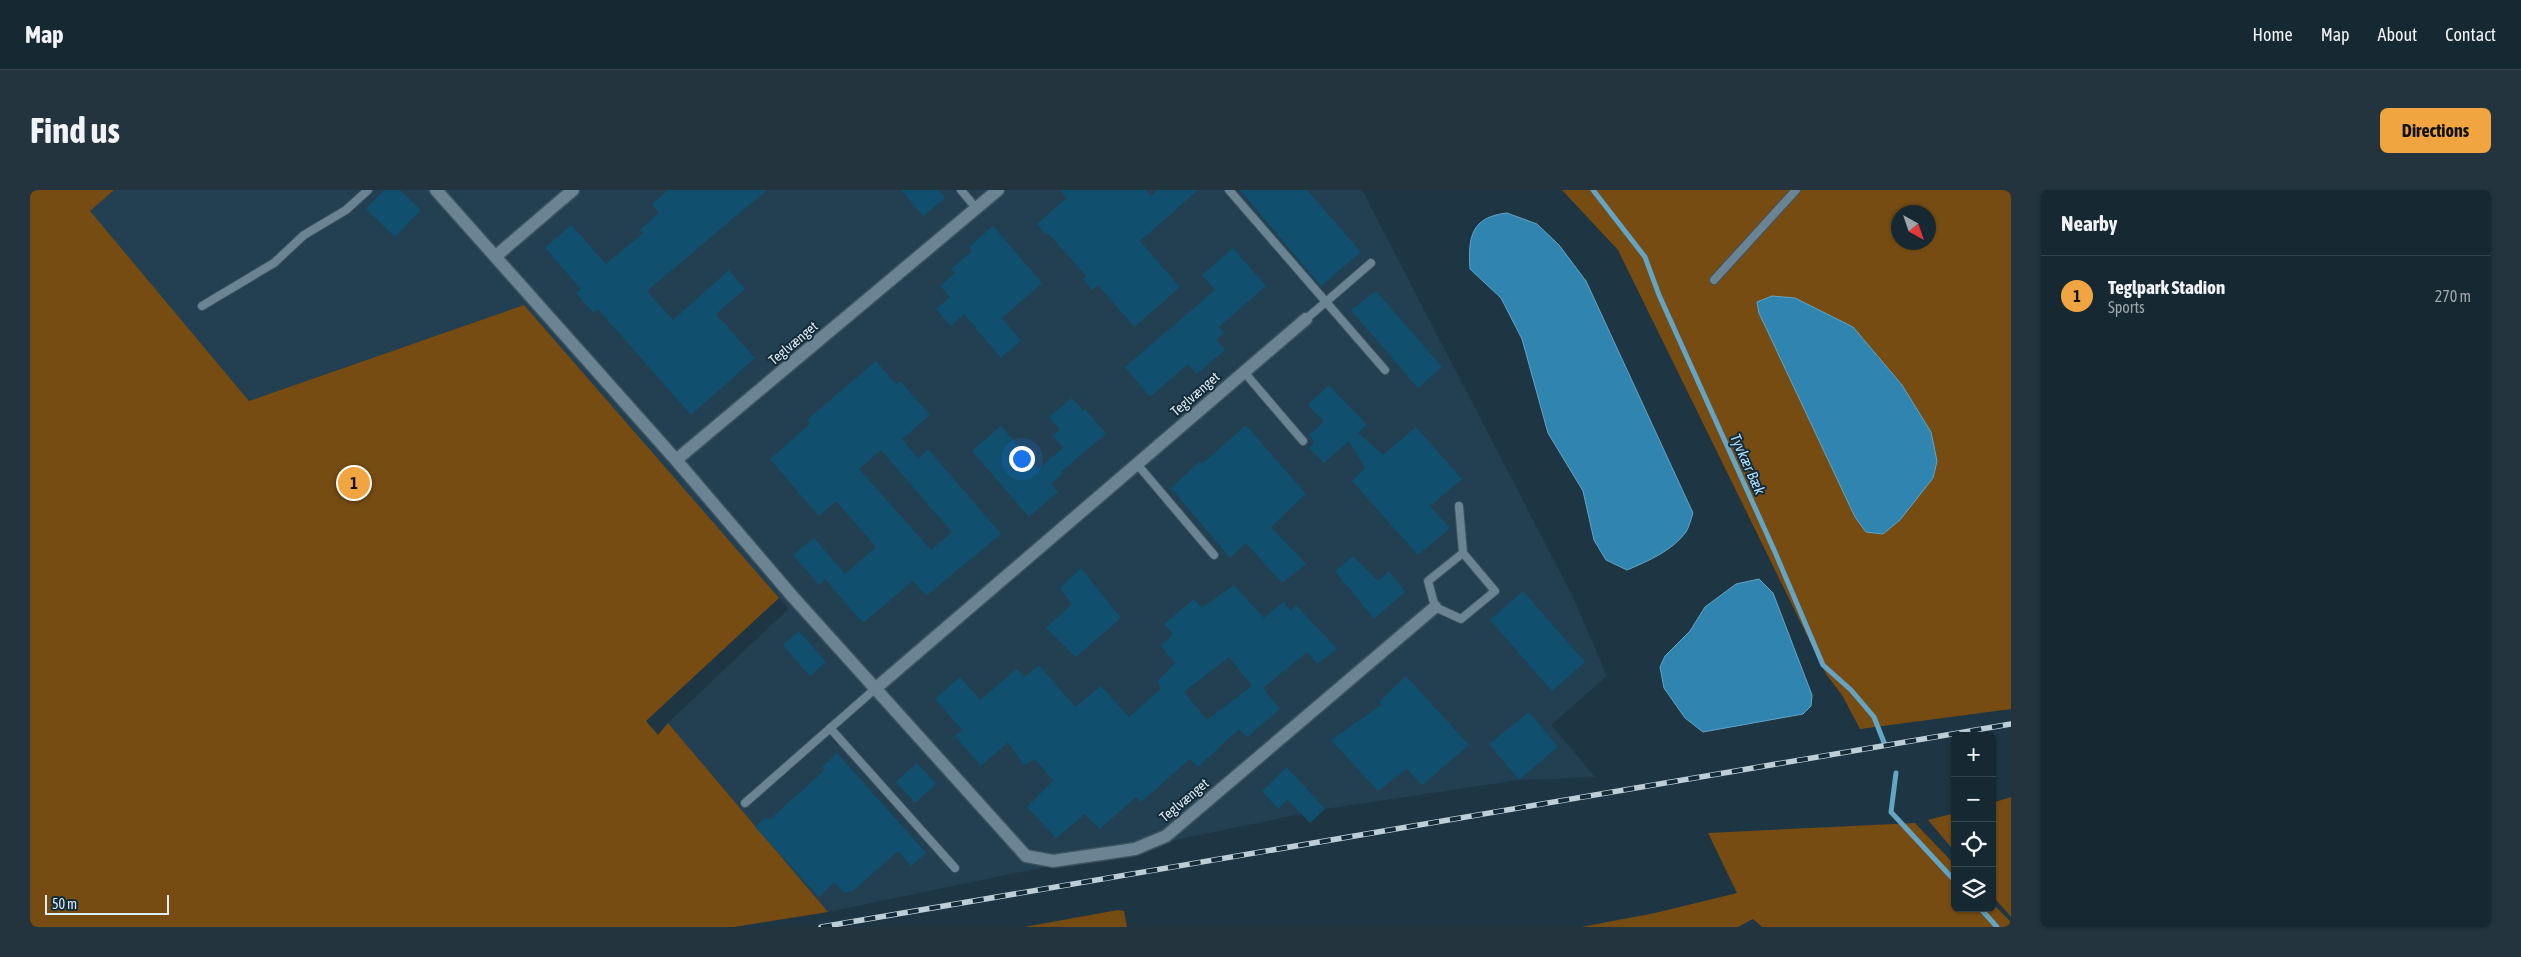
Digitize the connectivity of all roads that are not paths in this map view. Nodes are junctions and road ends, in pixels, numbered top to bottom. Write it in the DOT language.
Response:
graph roads {
  1 [pos="368,190"];
  2 [pos="436,190"];
  3 [pos="574,190"];
  4 [pos="961,190"];
  5 [pos="998,190"];
  6 [pos="1229,190"];
  7 [pos="1796,190"];
  8 [pos="976,208"];
  9 [pos="496,256"];
  10 [pos="1371,263"];
  11 [pos="1714,280"];
  12 [pos="1326,302"];
  13 [pos="202,306"];
  14 [pos="1306,318"];
  15 [pos="1385,370"];
  16 [pos="1244,372"];
  17 [pos="1303,441"];
  18 [pos="676,460"];
  19 [pos="1137,464"];
  20 [pos="1459,506"];
  21 [pos="1463,553"];
  22 [pos="1214,555"];
  23 [pos="1435,607"];
  24 [pos="876,688"];
  25 [pos="830,728"];
  26 [pos="745,803"];
  27 [pos="954,868"];
  1 -- 13 [label="lane"];
  2 -- 9 [label="street, Teglvænget"];
  3 -- 9 [label="street"];
  4 -- 8 [label="lane"];
  5 -- 8 [label="street, Teglvænget"];
  6 -- 12 [label="lane"];
  7 -- 11 [label="lane"];
  8 -- 18 [label="street, Teglvænget"];
  9 -- 18 [label="street, Teglvænget"];
  10 -- 12 [label="lane"];
  12 -- 14 [label="lane"];
  12 -- 15 [label="lane"];
  14 -- 16 [label="street, Teglvænget"];
  16 -- 17 [label="lane"];
  16 -- 19 [label="street, Teglvænget"];
  18 -- 24 [label="street, Teglvænget"];
  19 -- 22 [label="lane"];
  19 -- 24 [label="street, Teglvænget"];
  20 -- 21 [label="lane"];
  21 -- 23 [label="lane"];
  21 -- 23 [label="lane"];
  23 -- 24 [label="street, Teglvænget"];
  24 -- 25 [label="lane"];
  25 -- 26 [label="lane"];
  25 -- 27 [label="lane"];
}
